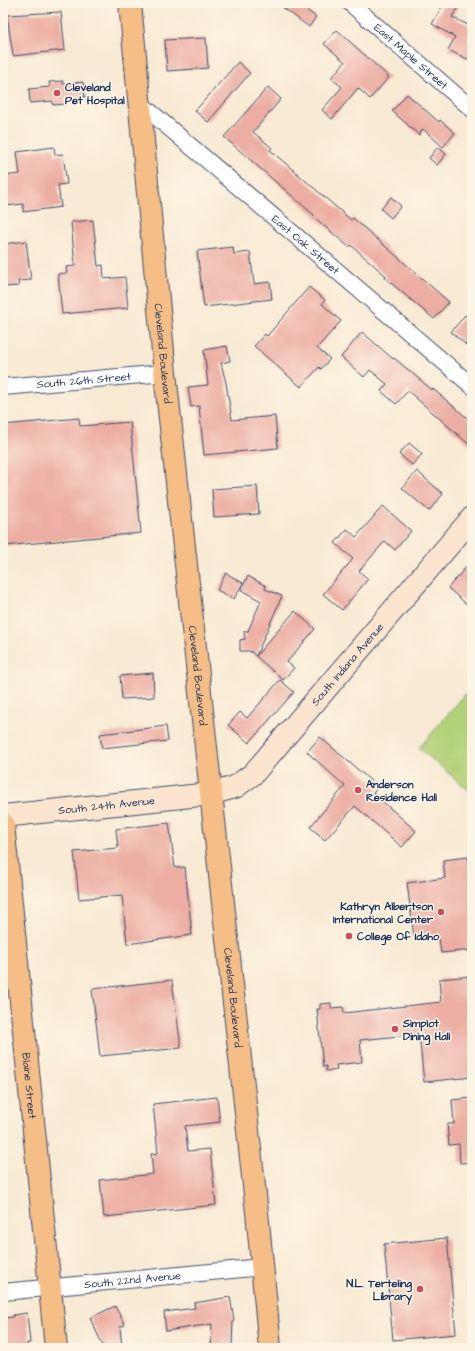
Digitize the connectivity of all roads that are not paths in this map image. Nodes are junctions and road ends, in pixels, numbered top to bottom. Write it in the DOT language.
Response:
graph roads {
  1 [pos="130,3"];
  2 [pos="350,3"];
  3 [pos="140,103"];
  4 [pos="472,109"];
  5 [pos="164,373"];
  6 [pos="472,386"];
  7 [pos="3,387"];
  8 [pos="472,518"];
  9 [pos="210,794"];
  10 [pos="3,816"];
  11 [pos="3,824"];
  12 [pos="262,1267"];
  13 [pos="50,1288"];
  14 [pos="3,1292"];
  15 [pos="56,1348"];
  16 [pos="270,1348"];
  1 -- 3 [label="main road, Cleveland Boulevard"];
  2 -- 4 [label="street, East Maple Street"];
  3 -- 5 [label="main road, Cleveland Boulevard"];
  3 -- 6 [label="street, East Oak Street"];
  5 -- 7 [label="street, South 26th Street"];
  5 -- 9 [label="main road, Cleveland Boulevard"];
  8 -- 9 [label="main road, South Indiana Avenue"];
  9 -- 10 [label="main road, South 24th Avenue"];
  9 -- 12 [label="main road, Cleveland Boulevard"];
  11 -- 13 [label="main road, Blaine Street"];
  12 -- 13 [label="street, South 22nd Avenue"];
  12 -- 16 [label="main road, Cleveland Boulevard"];
  13 -- 14 [label="street, South 22nd Avenue"];
  13 -- 15 [label="main road, Blaine Street"];
}
